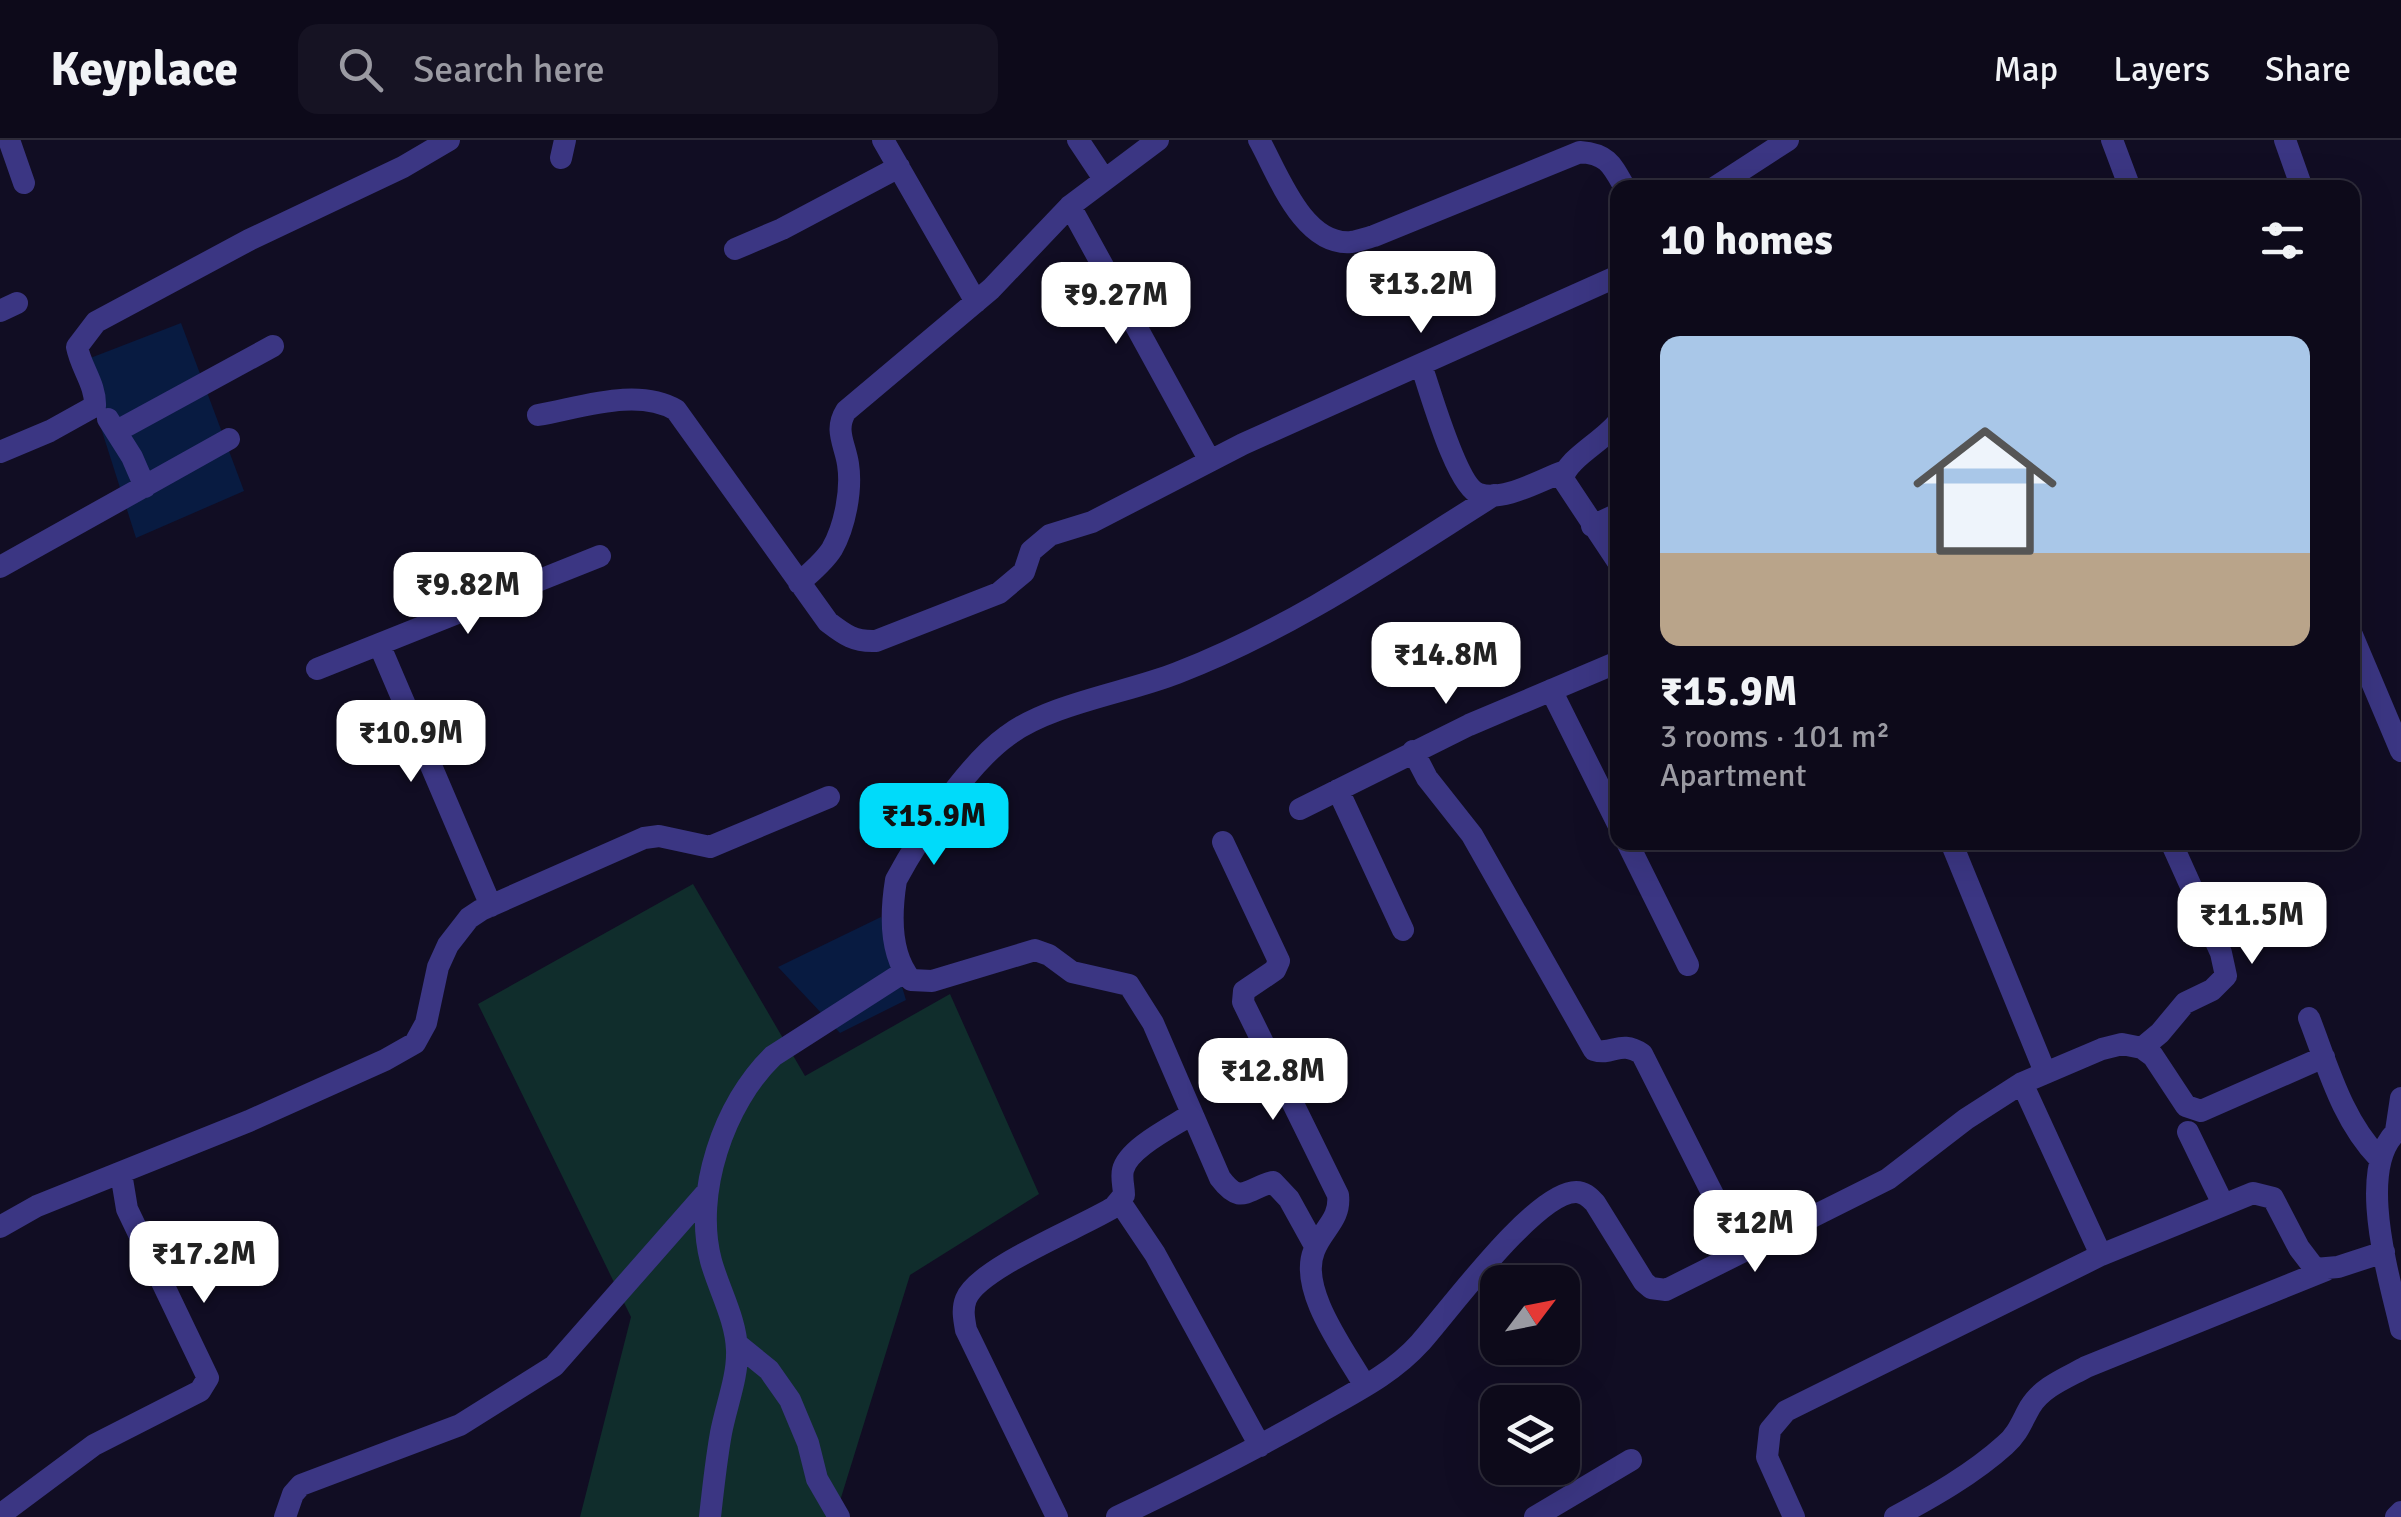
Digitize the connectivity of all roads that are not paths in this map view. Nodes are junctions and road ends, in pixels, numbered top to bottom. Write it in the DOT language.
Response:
graph roads {
  1 [pos="9,140"];
  2 [pos="448,140"];
  3 [pos="884,140"];
  4 [pos="1078,140"];
  5 [pos="1158,140"];
  6 [pos="1258,140"];
  7 [pos="1788,140"];
  8 [pos="2112,140"];
  9 [pos="2286,140"];
  10 [pos="899,167"];
  11 [pos="1104,179"];
  12 [pos="1620,180"];
  13 [pos="1726,180"];
  14 [pos="2127,180"];
  15 [pos="2299,180"];
  16 [pos="24,183"];
  17 [pos="1070,206"];
  18 [pos="735,249"];
  19 [pos="1610,280"];
  20 [pos="976,302"];
  21 [pos="273,346"];
  22 [pos="1422,365"];
  23 [pos="95,406"];
  24 [pos="538,415"];
  25 [pos="118,431"];
  26 [pos="1610,433"];
  27 [pos="229,439"];
  28 [pos="0,452"];
  29 [pos="1210,461"];
  30 [pos="1563,472"];
  31 [pos="144,487"];
  32 [pos="1494,495"];
  33 [pos="1610,518"];
  34 [pos="1592,526"];
  35 [pos="1610,551"];
  36 [pos="600,556"];
  37 [pos="0,567"];
  38 [pos="800,583"];
  39 [pos="379,644"];
  40 [pos="2360,654"];
  41 [pos="1610,665"];
  42 [pos="317,669"];
  43 [pos="1550,690"];
  44 [pos="1412,752"];
  45 [pos="2401,752"];
  46 [pos="1338,790"];
  47 [pos="829,796"];
  48 [pos="1610,808"];
  49 [pos="1300,810"];
  50 [pos="1222,842"];
  51 [pos="1631,850"];
  52 [pos="1954,850"];
  53 [pos="2176,850"];
  54 [pos="492,906"];
  55 [pos="1403,930"];
  56 [pos="1688,965"];
  57 [pos="904,972"];
  58 [pos="2309,1018"];
  59 [pos="2142,1048"];
  60 [pos="2324,1057"];
  61 [pos="2045,1072"];
  62 [pos="2022,1083"];
  63 [pos="2401,1098"];
  64 [pos="1192,1114"];
  65 [pos="2398,1130"];
  66 [pos="2188,1132"];
  67 [pos="2379,1158"];
  68 [pos="121,1172"];
  69 [pos="707,1192"];
  70 [pos="1120,1202"];
  71 [pos="2222,1204"];
  72 [pos="0,1227"];
  73 [pos="1315,1246"];
  74 [pos="1742,1252"];
  75 [pos="2384,1252"];
  76 [pos="2101,1255"];
  77 [pos="2326,1270"];
  78 [pos="2401,1329"];
  79 [pos="737,1344"];
  80 [pos="1365,1386"];
  81 [pos="1260,1446"];
  82 [pos="1631,1460"];
  83 [pos="0,1514"];
  84 [pos="285,1517"];
  85 [pos="710,1517"];
  86 [pos="839,1517"];
  87 [pos="1056,1517"];
  88 [pos="1118,1517"];
  89 [pos="1534,1517"];
  90 [pos="1794,1517"];
  91 [pos="1894,1517"];
  1 -- 16 [label="street"];
  2 -- 23 [label="street"];
  3 -- 10 [label="street"];
  4 -- 11 [label="street"];
  5 -- 11 [label="street"];
  6 -- 12 [label="street"];
  7 -- 13 [label="street"];
  8 -- 14 [label="street"];
  9 -- 15 [label="street"];
  10 -- 18 [label="street"];
  10 -- 20 [label="street"];
  11 -- 17 [label="street"];
  17 -- 20 [label="street"];
  17 -- 29 [label="street"];
  19 -- 22 [label="street"];
  20 -- 38 [label="street"];
  21 -- 25 [label="street"];
  22 -- 29 [label="street"];
  22 -- 32 [label="street"];
  23 -- 25 [label="street"];
  23 -- 28 [label="street"];
  24 -- 38 [label="street"];
  25 -- 31 [label="street"];
  26 -- 30 [label="street"];
  27 -- 31 [label="street"];
  29 -- 38 [label="street"];
  30 -- 32 [label="street"];
  30 -- 34 [label="street"];
  31 -- 37 [label="street"];
  32 -- 57 [label="street"];
  33 -- 34 [label="street"];
  34 -- 35 [label="street"];
  36 -- 39 [label="street"];
  39 -- 42 [label="street"];
  39 -- 54 [label="street"];
  40 -- 45 [label="street"];
  41 -- 43 [label="street"];
  43 -- 44 [label="street"];
  43 -- 48 [label="street"];
  44 -- 46 [label="street"];
  44 -- 74 [label="street"];
  46 -- 49 [label="street"];
  46 -- 55 [label="street"];
  47 -- 54 [label="street"];
  50 -- 73 [label="street"];
  51 -- 56 [label="street"];
  52 -- 61 [label="street"];
  53 -- 59 [label="street"];
  54 -- 68 [label="street"];
  57 -- 64 [label="street"];
  57 -- 69 [label="street"];
  58 -- 60 [label="street"];
  59 -- 60 [label="street"];
  59 -- 61 [label="street"];
  60 -- 67 [label="street"];
  61 -- 62 [label="street"];
  62 -- 74 [label="street"];
  62 -- 76 [label="street"];
  63 -- 65 [label="street"];
  64 -- 70 [label="street"];
  64 -- 73 [label="street"];
  65 -- 67 [label="street"];
  66 -- 71 [label="street"];
  67 -- 75 [label="street"];
  68 -- 72 [label="street"];
  68 -- 83 [label="street"];
  69 -- 79 [label="street"];
  69 -- 84 [label="street"];
  70 -- 81 [label="street"];
  70 -- 87 [label="street"];
  71 -- 76 [label="street"];
  71 -- 77 [label="street"];
  73 -- 80 [label="street"];
  74 -- 80 [label="street"];
  75 -- 77 [label="street"];
  75 -- 78 [label="street"];
  76 -- 90 [label="street"];
  77 -- 91 [label="street"];
  79 -- 85 [label="street"];
  79 -- 86 [label="street"];
  80 -- 81 [label="street"];
  81 -- 88 [label="street"];
  82 -- 89 [label="street"];
}
